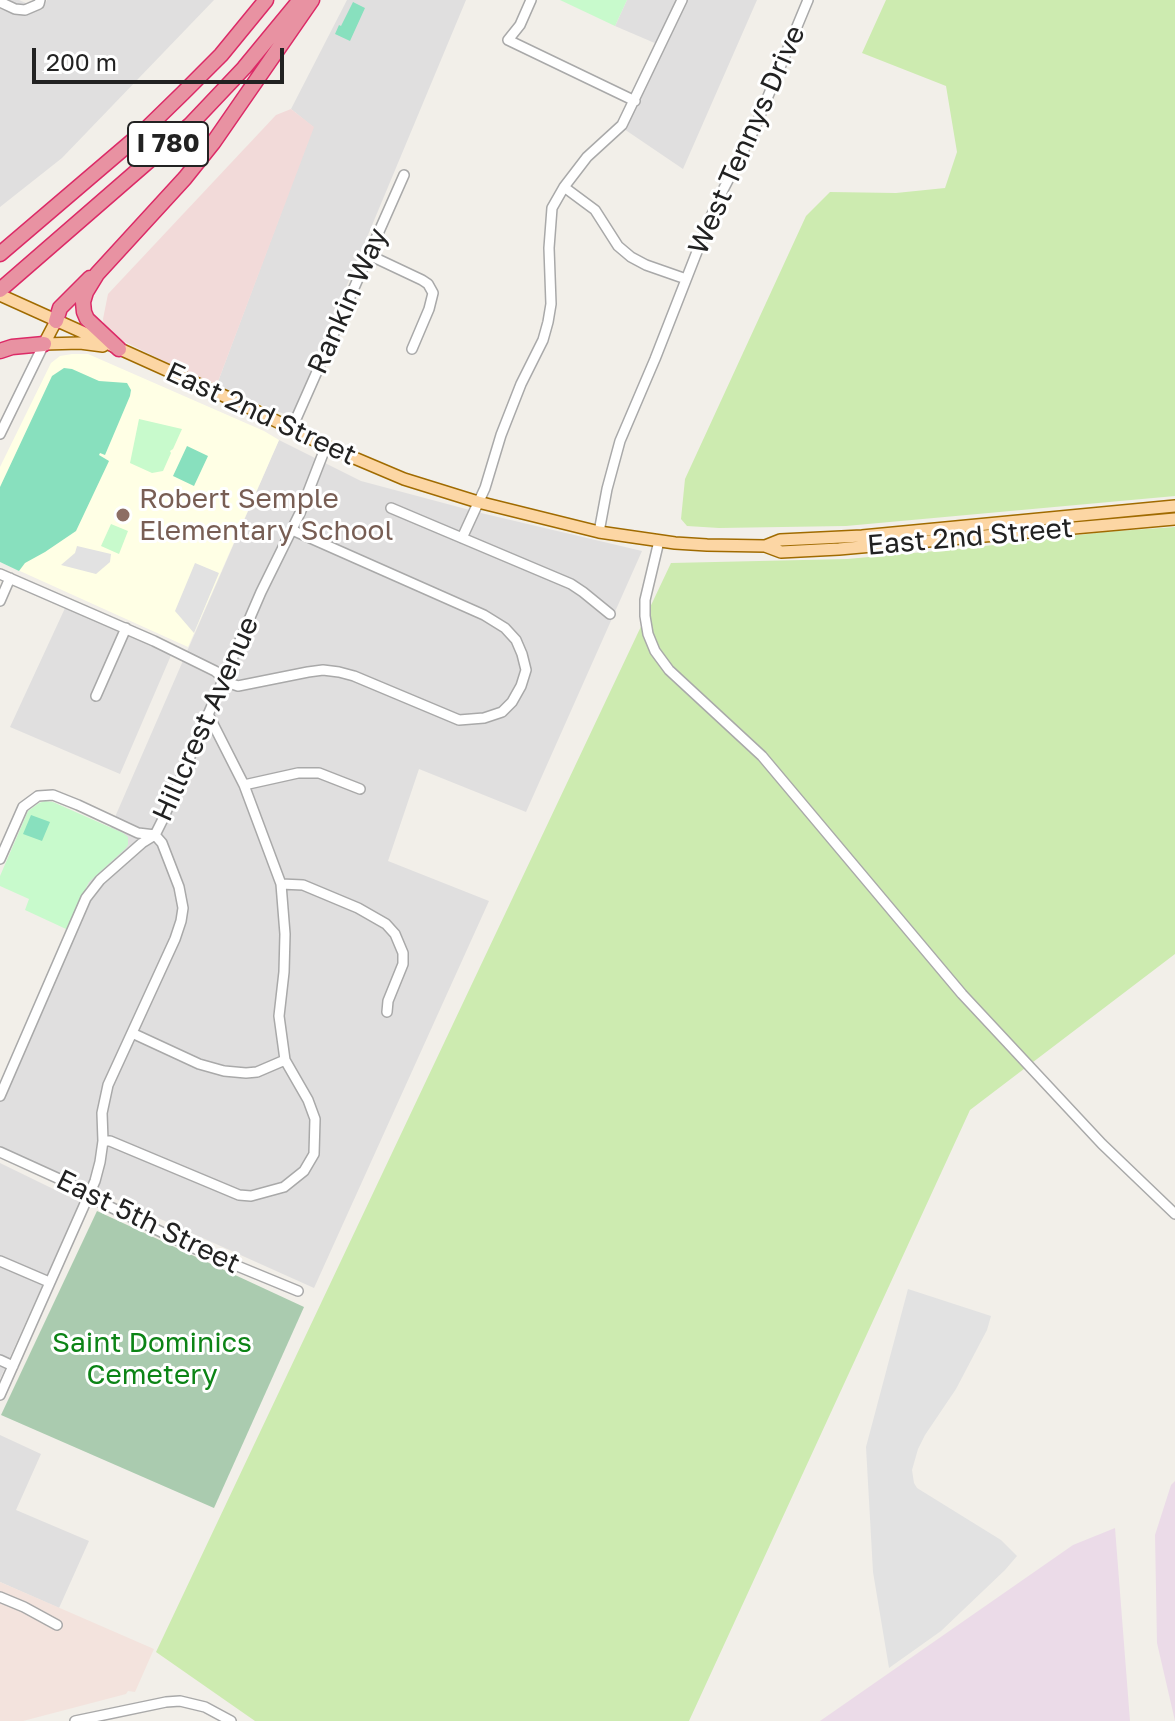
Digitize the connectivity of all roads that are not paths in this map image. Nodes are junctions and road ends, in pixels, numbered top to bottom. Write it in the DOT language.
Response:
graph roads {
  1 [pos="40,0"];
  2 [pos="266,0"];
  3 [pos="300,0"];
  4 [pos="312,0"];
  5 [pos="531,0"];
  6 [pos="682,0"];
  7 [pos="808,0"];
  8 [pos="0,2"];
  9 [pos="635,101"];
  10 [pos="404,175"];
  11 [pos="564,187"];
  12 [pos="0,254"];
  13 [pos="369,255"];
  14 [pos="97,274"];
  15 [pos="686,279"];
  16 [pos="0,292"];
  17 [pos="56,321"];
  18 [pos="44,344"];
  19 [pos="119,349"];
  20 [pos="412,349"];
  21 [pos="0,351"];
  22 [pos="292,428"];
  23 [pos="0,434"];
  24 [pos="326,446"];
  25 [pos="478,502"];
  26 [pos="1175,506"];
  27 [pos="391,508"];
  28 [pos="1175,519"];
  29 [pos="292,530"];
  30 [pos="599,532"];
  31 [pos="462,538"];
  32 [pos="659,541"];
  33 [pos="765,546"];
  34 [pos="0,574"];
  35 [pos="10,578"];
  36 [pos="0,601"];
  37 [pos="610,614"];
  38 [pos="126,628"];
  39 [pos="223,678"];
  40 [pos="96,696"];
  41 [pos="208,714"];
  42 [pos="244,785"];
  43 [pos="360,789"];
  44 [pos="155,835"];
  45 [pos="0,859"];
  46 [pos="281,884"];
  47 [pos="387,1012"];
  48 [pos="132,1033"];
  49 [pos="285,1060"];
  50 [pos="0,1096"];
  51 [pos="103,1141"];
  52 [pos="0,1152"];
  53 [pos="88,1196"];
  54 [pos="1175,1214"];
  55 [pos="0,1261"];
  56 [pos="49,1282"];
  57 [pos="298,1291"];
  58 [pos="0,1360"];
  59 [pos="13,1366"];
  60 [pos="0,1395"];
  61 [pos="0,1597"];
  62 [pos="57,1625"];
  63 [pos="75,1721"];
  64 [pos="231,1721"];
  1 -- 8 [label="street"];
  2 -- 12 [label="highway, I 780"];
  3 -- 16 [label="highway, I 780"];
  4 -- 14 [label="highway"];
  5 -- 9 [label="street"];
  6 -- 9 [label="street"];
  7 -- 15 [label="street, West Tennys Drive"];
  9 -- 11 [label="street"];
  10 -- 13 [label="street, Rankin Way"];
  11 -- 15 [label="street"];
  11 -- 25 [label="street"];
  13 -- 20 [label="street"];
  13 -- 22 [label="street, Rankin Way"];
  14 -- 17 [label="highway"];
  14 -- 19 [label="highway"];
  15 -- 30 [label="street, West Tennys Drive"];
  16 -- 17 [label="main road, East 2nd Street"];
  17 -- 18 [label="main road"];
  17 -- 19 [label="main road, East 2nd Street"];
  18 -- 19 [label="main road"];
  18 -- 21 [label="highway"];
  18 -- 23 [label="street"];
  19 -- 22 [label="main road, East 2nd Street"];
  22 -- 24 [label="main road, East 2nd Street"];
  24 -- 25 [label="main road, East 2nd Street"];
  24 -- 29 [label="street, Hillcrest Avenue"];
  25 -- 30 [label="main road, East 2nd Street"];
  25 -- 31 [label="street"];
  26 -- 33 [label="main road, East 2nd Street"];
  27 -- 31 [label="street"];
  28 -- 33 [label="main road, East 2nd Street"];
  29 -- 39 [label="street, Hillcrest Avenue"];
  29 -- 39 [label="street"];
  30 -- 32 [label="main road, East 2nd Street"];
  31 -- 37 [label="street"];
  32 -- 33 [label="main road, East 2nd Street"];
  32 -- 54 [label="street"];
  34 -- 35 [label="street"];
  35 -- 36 [label="street"];
  35 -- 38 [label="street"];
  38 -- 39 [label="street"];
  38 -- 40 [label="street"];
  39 -- 41 [label="street, Hillcrest Avenue"];
  41 -- 42 [label="street"];
  41 -- 44 [label="street, Hillcrest Avenue"];
  42 -- 43 [label="street"];
  42 -- 46 [label="street"];
  44 -- 45 [label="street"];
  44 -- 48 [label="street, Hillcrest Avenue"];
  44 -- 50 [label="street"];
  46 -- 47 [label="street"];
  46 -- 49 [label="street"];
  48 -- 49 [label="street"];
  48 -- 51 [label="street, Hillcrest Avenue"];
  49 -- 51 [label="street"];
  51 -- 53 [label="street, Hillcrest Avenue"];
  52 -- 53 [label="street, East 5th Street"];
  53 -- 56 [label="street, Hillcrest Avenue"];
  53 -- 57 [label="street, East 5th Street"];
  55 -- 56 [label="street"];
  56 -- 59 [label="street, Hillcrest Avenue"];
  58 -- 59 [label="street"];
  59 -- 60 [label="street, Hillcrest Avenue"];
  61 -- 62 [label="street"];
  63 -- 64 [label="street"];
}
